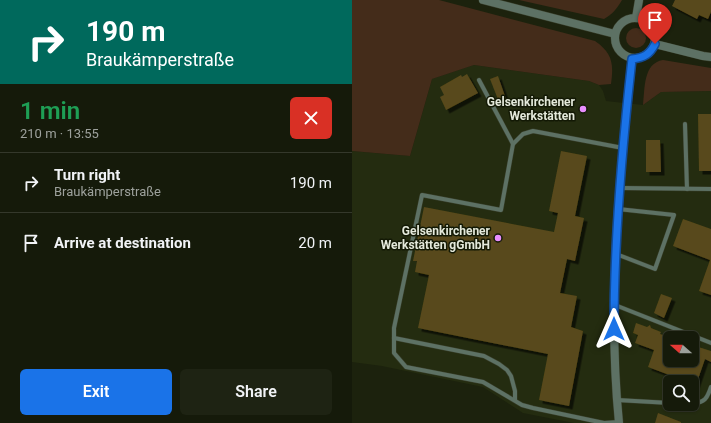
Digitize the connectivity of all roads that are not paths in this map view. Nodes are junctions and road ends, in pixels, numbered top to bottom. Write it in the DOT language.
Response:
graph roads {
  1 [pos="483,0"];
  2 [pos="639,0"];
  3 [pos="636,18"];
  4 [pos="615,34"];
  5 [pos="655,44"];
  6 [pos="711,57"];
  7 [pos="632,59"];
  8 [pos="479,80"];
  9 [pos="685,124"];
  10 [pos="513,144"];
  11 [pos="623,148"];
  12 [pos="620,188"];
  13 [pos="687,189"];
  14 [pos="711,189"];
  15 [pos="618,209"];
  16 [pos="616,254"];
  17 [pos="614,305"];
  18 [pos="394,338"];
  19 [pos="711,343"];
  20 [pos="711,387"];
  21 [pos="515,400"];
  22 [pos="617,400"];
  23 [pos="663,403"];
  24 [pos="699,403"];
  25 [pos="619,422"];
  1 -- 4 [label="street"];
  2 -- 3 [label="street"];
  3 -- 4 [label="street"];
  3 -- 5 [label="street"];
  4 -- 7 [label="street"];
  5 -- 6 [label="street"];
  5 -- 7 [label="street"];
  7 -- 11 [label="street"];
  8 -- 10 [label="lane"];
  9 -- 13 [label="lane"];
  10 -- 11 [label="lane"];
  10 -- 18 [label="lane"];
  11 -- 12 [label="street"];
  12 -- 13 [label="lane"];
  12 -- 15 [label="street"];
  13 -- 14 [label="lane"];
  15 -- 16 [label="street"];
  15 -- 16 [label="lane"];
  16 -- 17 [label="street"];
  17 -- 19 [label="lane"];
  17 -- 22 [label="street"];
  18 -- 21 [label="lane"];
  18 -- 21 [label="lane"];
  20 -- 24 [label="lane"];
  21 -- 25 [label="lane"];
  22 -- 23 [label="lane"];
  22 -- 25 [label="street"];
}
